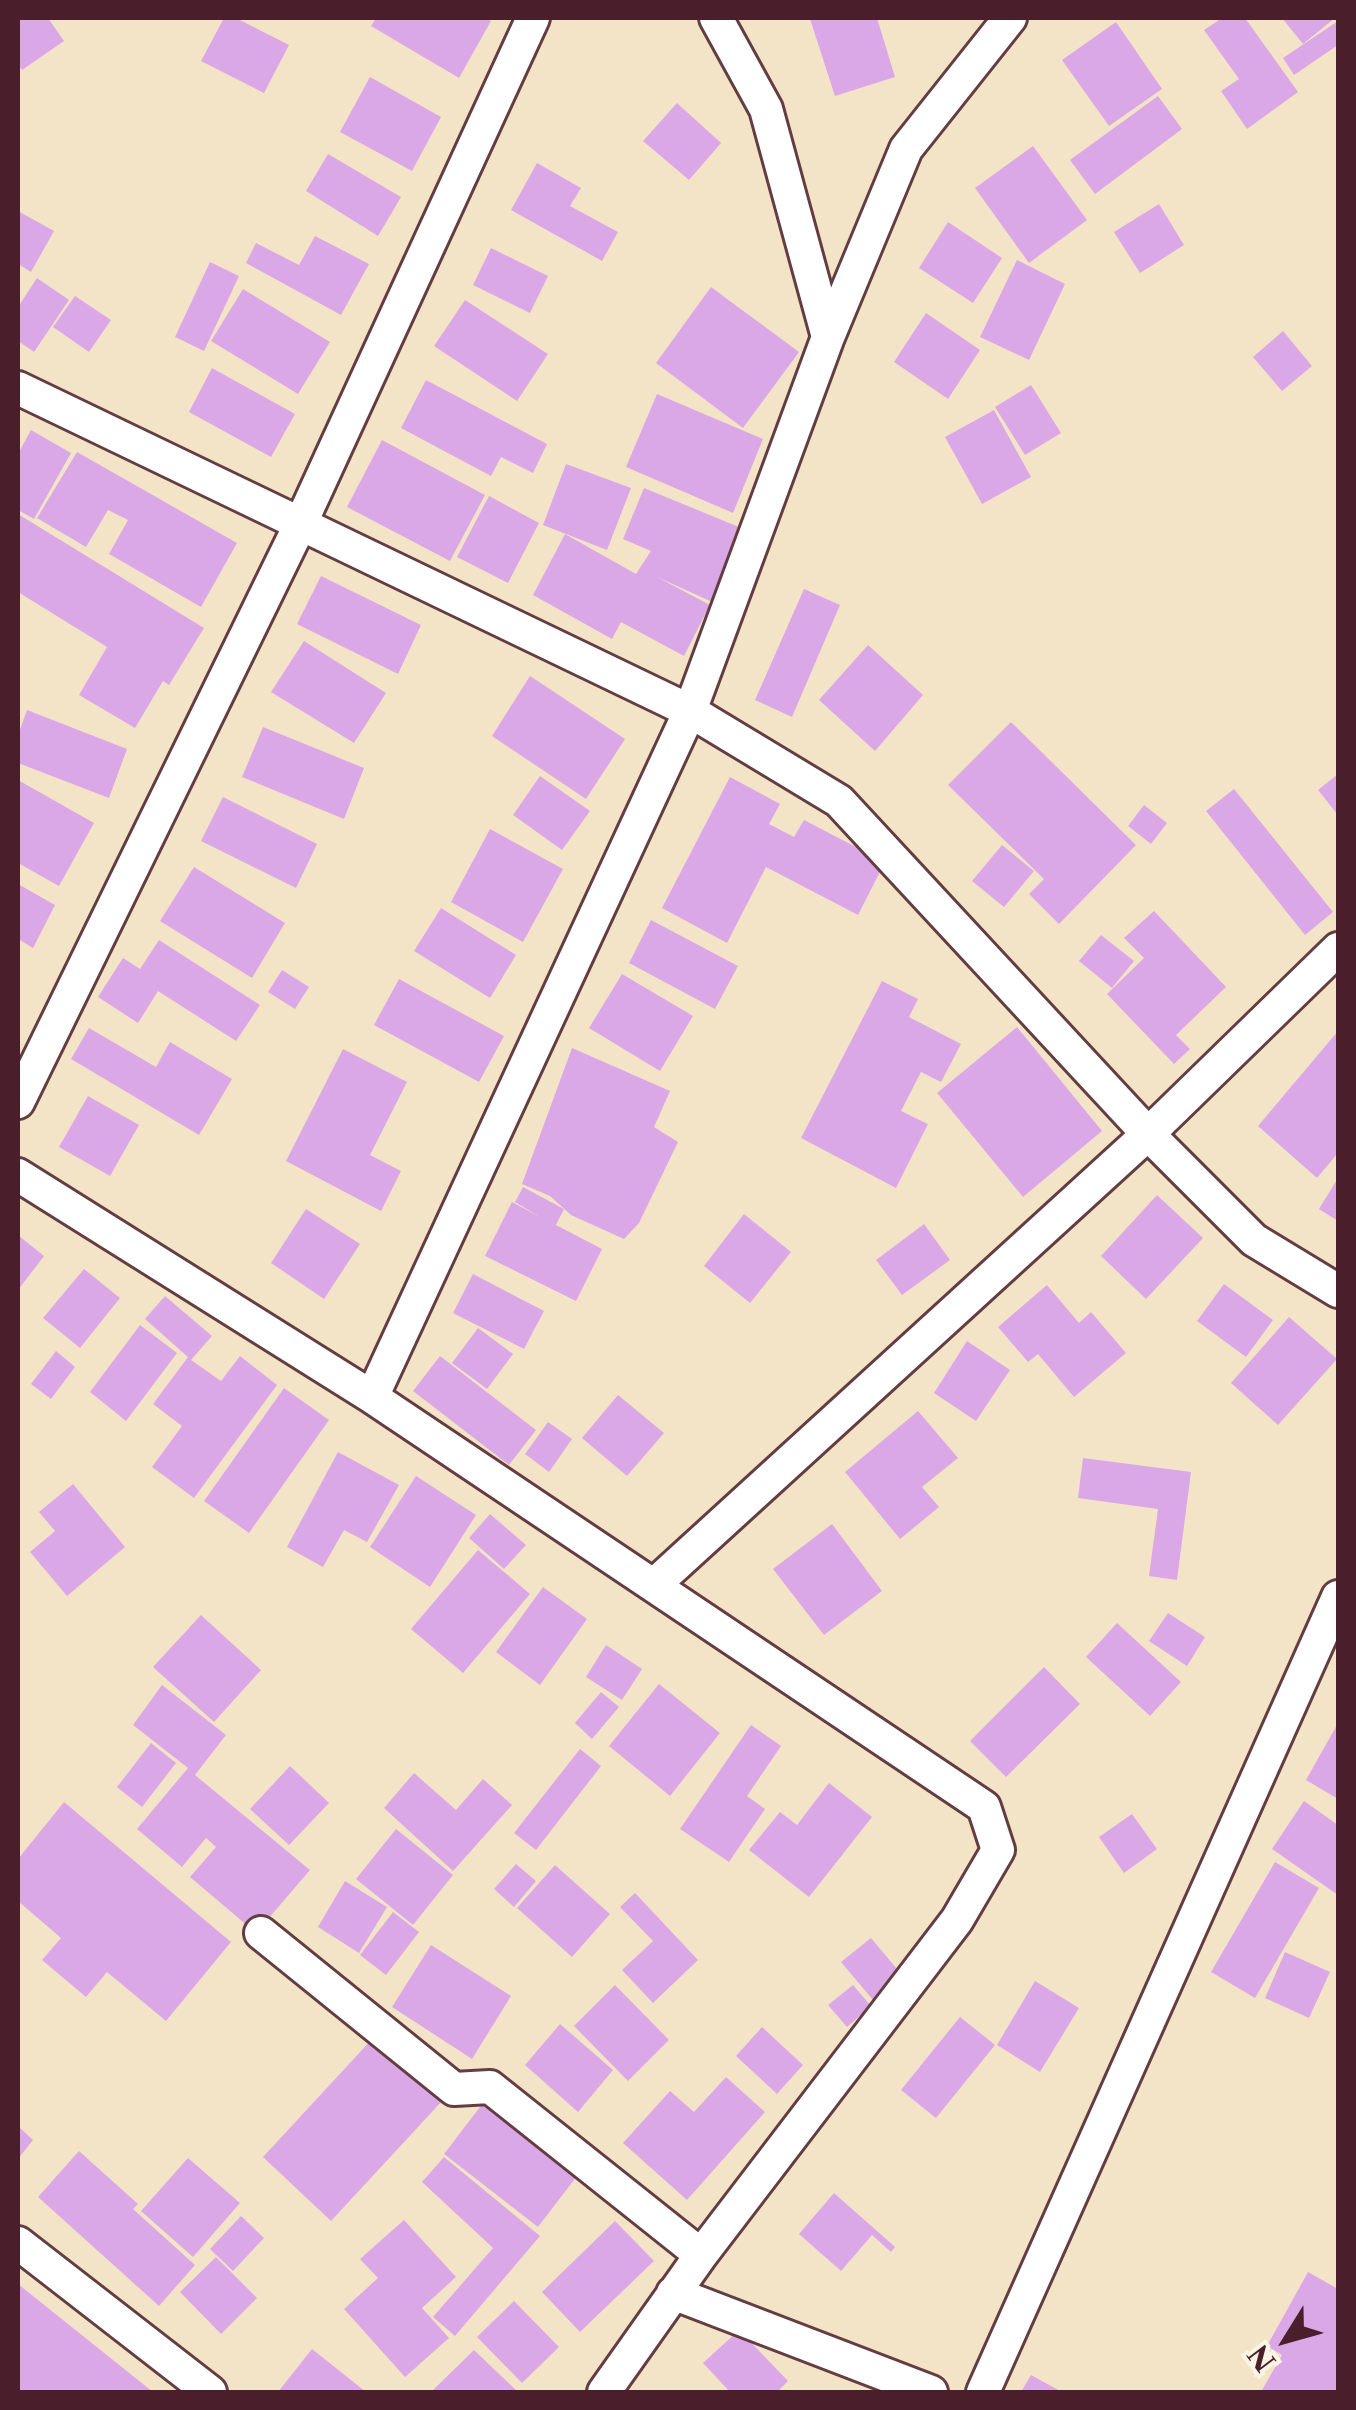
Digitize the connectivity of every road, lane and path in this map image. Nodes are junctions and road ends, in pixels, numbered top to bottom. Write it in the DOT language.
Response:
graph roads {
  1 [pos="533,18"];
  2 [pos="716,18"];
  3 [pos="1010,18"];
  4 [pos="828,337"];
  5 [pos="18,388"];
  6 [pos="300,526"];
  7 [pos="690,711"];
  8 [pos="1338,949"];
  9 [pos="18,1102"];
  10 [pos="1148,1134"];
  11 [pos="18,1175"];
  12 [pos="1338,1291"];
  13 [pos="372,1397"];
  14 [pos="654,1585"];
  15 [pos="1338,1597"];
  16 [pos="261,1934"];
  17 [pos="18,2243"];
  18 [pos="701,2255"];
  19 [pos="673,2293"];
  20 [pos="210,2392"];
  21 [pos="604,2392"];
  22 [pos="931,2392"];
  23 [pos="983,2392"];
  1 -- 6 [label="street"];
  2 -- 4 [label="street"];
  3 -- 4 [label="street"];
  4 -- 7 [label="street"];
  5 -- 6 [label="street"];
  6 -- 7 [label="street"];
  6 -- 9 [label="street"];
  7 -- 10 [label="street"];
  7 -- 13 [label="street"];
  8 -- 10 [label="street"];
  10 -- 12 [label="street"];
  10 -- 14 [label="street"];
  11 -- 13 [label="street"];
  13 -- 14 [label="street"];
  14 -- 18 [label="street"];
  15 -- 23 [label="street"];
  16 -- 18 [label="street"];
  17 -- 20 [label="street"];
  18 -- 19 [label="street"];
  19 -- 21 [label="street"];
  19 -- 22 [label="street"];
}
